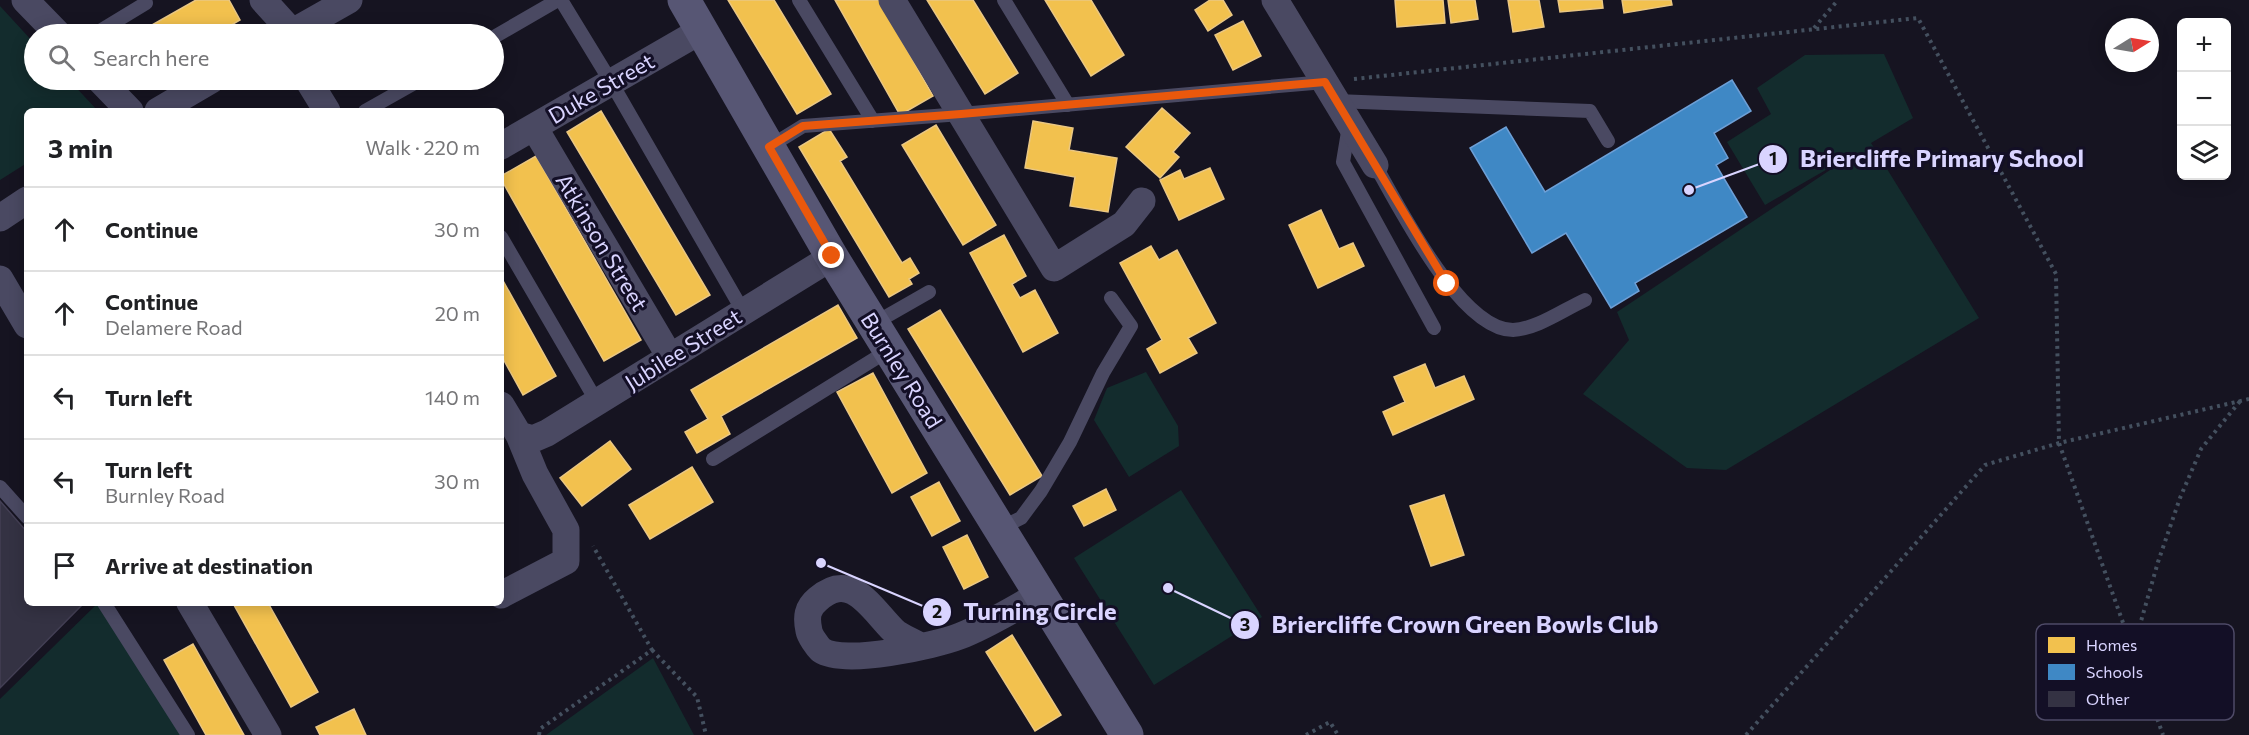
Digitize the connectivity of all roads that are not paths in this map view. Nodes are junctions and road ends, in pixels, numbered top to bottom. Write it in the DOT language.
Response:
graph roads {
  1 [pos="25,0"];
  2 [pos="263,0"];
  3 [pos="349,0"];
  4 [pos="559,0"];
  5 [pos="684,0"];
  6 [pos="799,0"];
  7 [pos="892,0"];
  8 [pos="1004,0"];
  9 [pos="1275,0"];
  10 [pos="147,1"];
  11 [pos="48,24"];
  12 [pos="111,24"];
  13 [pos="283,24"];
  14 [pos="308,24"];
  15 [pos="702,30"];
  16 [pos="504,31"];
  17 [pos="611,82"];
  18 [pos="110,90"];
  19 [pos="194,90"];
  20 [pos="314,90"];
  21 [pos="402,90"];
  22 [pos="1330,92"];
  23 [pos="1068,105"];
  24 [pos="127,108"];
  25 [pos="163,108"];
  26 [pos="325,108"];
  27 [pos="370,108"];
  28 [pos="961,114"];
  29 [pos="873,121"];
  30 [pos="1350,124"];
  31 [pos="534,127"];
  32 [pos="1608,141"];
  33 [pos="504,144"];
  34 [pos="769,147"];
  35 [pos="1375,165"];
  36 [pos="1142,201"];
  37 [pos="24,202"];
  38 [pos="0,218"];
  39 [pos="504,242"];
  40 [pos="832,256"];
  41 [pos="0,279"];
  42 [pos="929,292"];
  43 [pos="1111,298"];
  44 [pos="1585,300"];
  45 [pos="743,311"];
  46 [pos="24,315"];
  47 [pos="1434,328"];
  48 [pos="881,337"];
  49 [pos="670,357"];
  50 [pos="597,402"];
  51 [pos="504,409"];
  52 [pos="526,437"];
  53 [pos="713,459"];
  54 [pos="0,487"];
  55 [pos="24,514"];
  56 [pos="1000,528"];
  57 [pos="504,593"];
  58 [pos="1040,594"];
  59 [pos="106,606"];
  60 [pos="192,606"];
  61 [pos="920,646"];
  62 [pos="188,735"];
  63 [pos="268,735"];
  64 [pos="1127,735"];
  1 -- 11 [label="street"];
  2 -- 13 [label="street"];
  3 -- 14 [label="street"];
  4 -- 16 [label="lane"];
  4 -- 17 [label="lane"];
  5 -- 15 [label="street, Burnley Road"];
  6 -- 29 [label="lane"];
  7 -- 28 [label="street"];
  8 -- 23 [label="lane"];
  9 -- 22 [label="street"];
  10 -- 12 [label="lane"];
  15 -- 17 [label="street, Duke Street"];
  15 -- 34 [label="street, Burnley Road"];
  17 -- 31 [label="street, Duke Street"];
  17 -- 45 [label="lane"];
  18 -- 24 [label="street"];
  19 -- 25 [label="street"];
  20 -- 26 [label="street"];
  21 -- 27 [label="lane"];
  22 -- 23 [label="lane"];
  22 -- 30 [label="street"];
  22 -- 32 [label="lane"];
  23 -- 28 [label="lane"];
  28 -- 29 [label="lane"];
  28 -- 36 [label="street"];
  29 -- 34 [label="lane"];
  30 -- 35 [label="street"];
  30 -- 47 [label="lane"];
  31 -- 33 [label="street, Duke Street"];
  31 -- 49 [label="street, Atkinson Street"];
  34 -- 40 [label="street, Burnley Road"];
  35 -- 44 [label="lane"];
  37 -- 38 [label="street"];
  39 -- 50 [label="lane"];
  40 -- 45 [label="street, Jubilee Street"];
  40 -- 48 [label="street, Burnley Road"];
  41 -- 46 [label="street"];
  42 -- 48 [label="lane"];
  43 -- 56 [label="lane"];
  45 -- 49 [label="street, Jubilee Street"];
  48 -- 53 [label="lane"];
  48 -- 56 [label="street, Burnley Road"];
  49 -- 50 [label="street, Jubilee Street"];
  50 -- 52 [label="street, Jubilee Street"];
  51 -- 52 [label="street"];
  52 -- 57 [label="street"];
  54 -- 55 [label="lane"];
  56 -- 58 [label="street, Burnley Road"];
  58 -- 61 [label="street"];
  58 -- 64 [label="street, Burnley Road"];
  59 -- 62 [label="lane"];
  60 -- 63 [label="street"];
}
